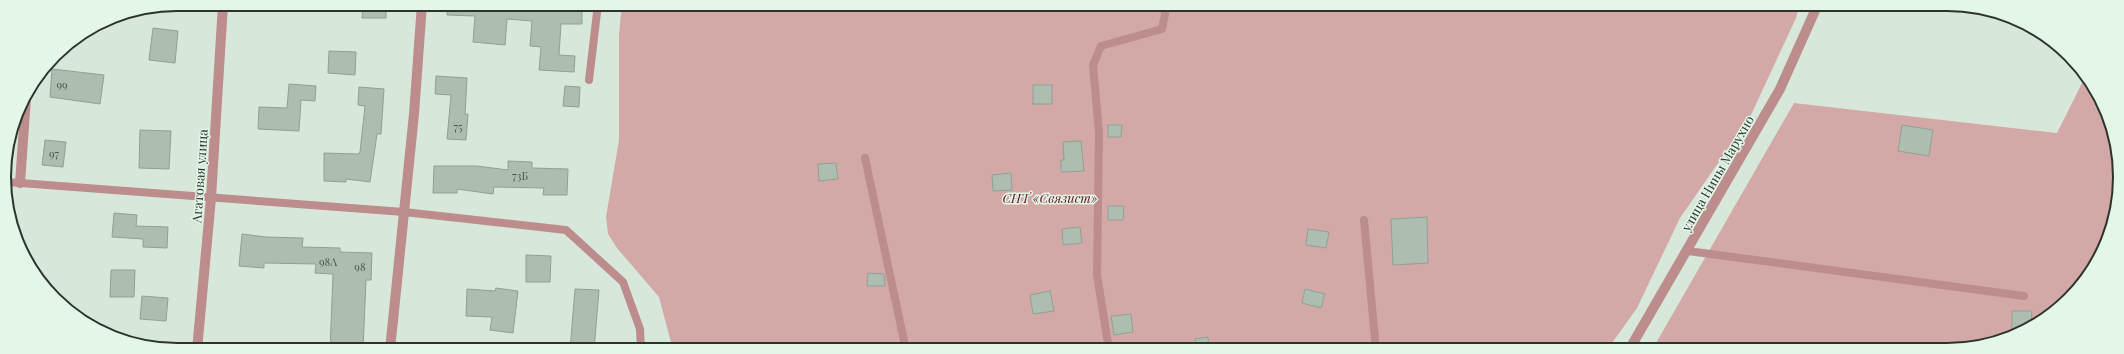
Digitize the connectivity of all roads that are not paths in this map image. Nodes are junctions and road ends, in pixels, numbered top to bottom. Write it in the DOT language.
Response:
graph roads {
  1 [pos="223,11"];
  2 [pos="421,11"];
  3 [pos="597,11"];
  4 [pos="1166,11"];
  5 [pos="1815,11"];
  6 [pos="589,80"];
  7 [pos="25,111"];
  8 [pos="865,158"];
  9 [pos="11,182"];
  10 [pos="20,182"];
  11 [pos="210,198"];
  12 [pos="404,212"];
  13 [pos="1364,220"];
  14 [pos="1688,251"];
  15 [pos="2024,296"];
  16 [pos="198,343"];
  17 [pos="391,343"];
  18 [pos="641,343"];
  19 [pos="905,343"];
  20 [pos="1108,343"];
  21 [pos="1375,343"];
  22 [pos="1633,343"];
  1 -- 11 [label="street, Агатовая улица"];
  2 -- 12 [label="street"];
  3 -- 6 [label="lane"];
  4 -- 20 [label="lane"];
  5 -- 14 [label="street, улица Нины Марухно"];
  7 -- 10 [label="street"];
  8 -- 19 [label="lane"];
  9 -- 10 [label="lane"];
  10 -- 11 [label="lane"];
  11 -- 12 [label="lane"];
  11 -- 16 [label="street, Агатовая улица"];
  12 -- 17 [label="street"];
  12 -- 18 [label="lane"];
  13 -- 21 [label="lane"];
  14 -- 15 [label="lane"];
  14 -- 22 [label="street, улица Нины Марухно"];
}
